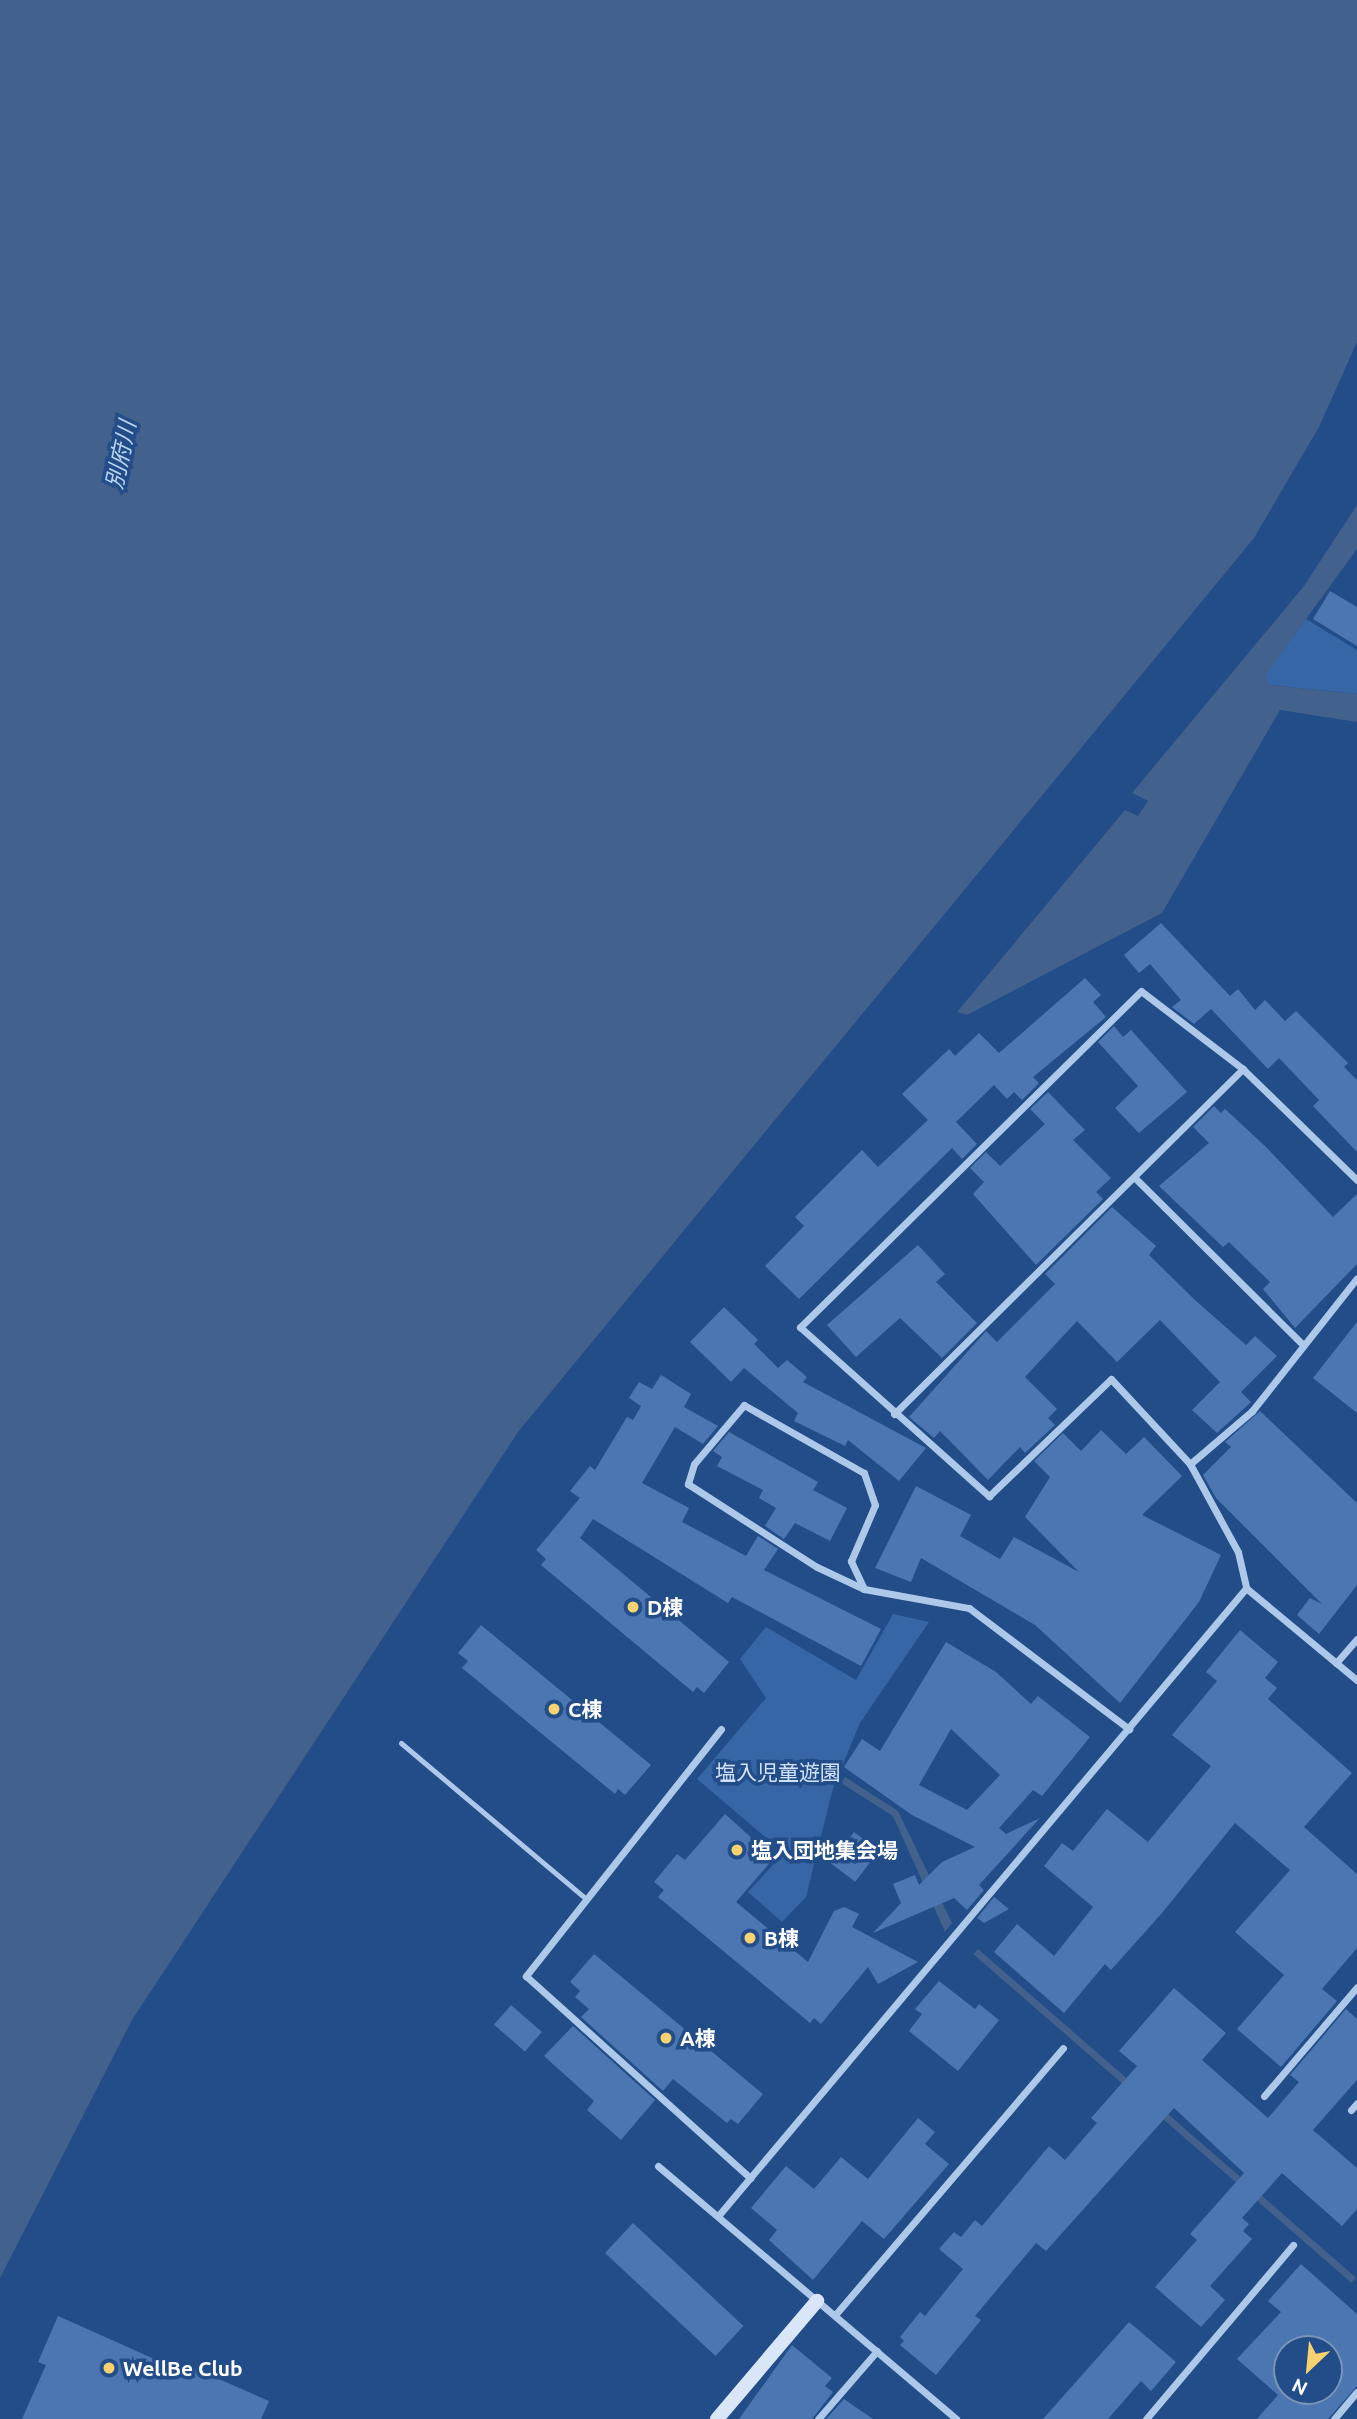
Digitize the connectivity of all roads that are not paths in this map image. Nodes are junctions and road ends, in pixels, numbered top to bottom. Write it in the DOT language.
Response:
graph roads {
  1 [pos="1243,1069"];
  2 [pos="1135,1178"];
  3 [pos="1357,1180"];
  4 [pos="1357,1278"];
  5 [pos="1303,1345"];
  6 [pos="894,1414"];
  7 [pos="1190,1464"];
  8 [pos="1246,1588"];
  9 [pos="864,1589"];
  10 [pos="1357,1639"];
  11 [pos="1336,1662"];
  12 [pos="1357,1680"];
  13 [pos="721,1729"];
  14 [pos="1129,1729"];
  15 [pos="401,1742"];
  16 [pos="586,1899"];
  17 [pos="1357,1987"];
  18 [pos="1063,2048"];
  19 [pos="1264,2096"];
  20 [pos="1357,2103"];
  21 [pos="1351,2110"];
  22 [pos="658,2166"];
  23 [pos="750,2178"];
  24 [pos="718,2216"];
  25 [pos="1293,2245"];
  26 [pos="817,2301"];
  27 [pos="835,2315"];
  28 [pos="877,2351"];
  29 [pos="1357,2392"];
  30 [pos="717,2419"];
  31 [pos="818,2419"];
  32 [pos="956,2419"];
  33 [pos="1146,2419"];
  34 [pos="1334,2419"];
  1 -- 2 [label="street"];
  1 -- 3 [label="street"];
  1 -- 6 [label="street"];
  2 -- 5 [label="street"];
  2 -- 6 [label="street"];
  4 -- 5 [label="street"];
  5 -- 7 [label="street"];
  6 -- 7 [label="street"];
  7 -- 8 [label="street"];
  8 -- 11 [label="street"];
  8 -- 14 [label="street"];
  9 -- 9 [label="street"];
  9 -- 14 [label="street"];
  10 -- 11 [label="street"];
  11 -- 12 [label="street"];
  13 -- 16 [label="street"];
  14 -- 23 [label="street"];
  15 -- 16 [label="lane"];
  16 -- 23 [label="street"];
  17 -- 19 [label="street"];
  18 -- 27 [label="street"];
  20 -- 21 [label="street"];
  22 -- 24 [label="street"];
  23 -- 24 [label="street"];
  24 -- 26 [label="street"];
  25 -- 33 [label="street"];
  26 -- 27 [label="street"];
  26 -- 30 [label="street"];
  27 -- 28 [label="street"];
  28 -- 31 [label="street"];
  28 -- 32 [label="street"];
  29 -- 34 [label="street"];
}
